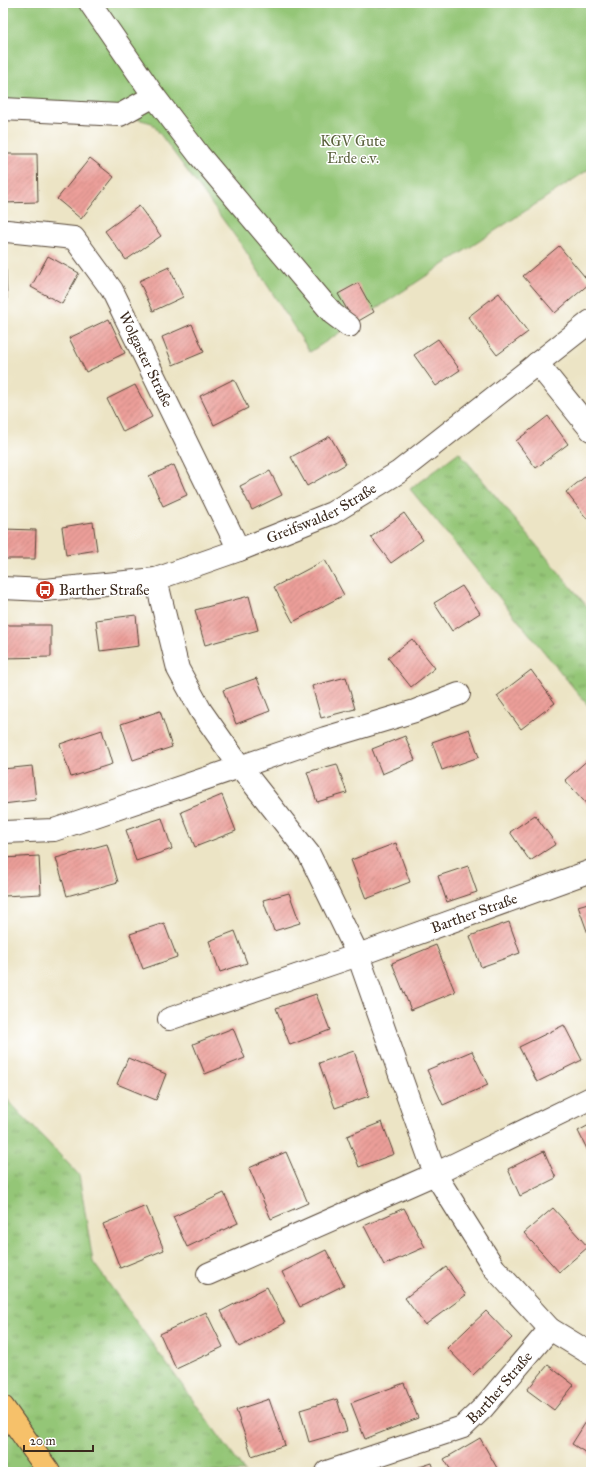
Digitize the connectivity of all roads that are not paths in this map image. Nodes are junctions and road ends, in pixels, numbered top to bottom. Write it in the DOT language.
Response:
graph roads {
  1 [pos="90,3"];
  2 [pos="154,96"];
  3 [pos="3,109"];
  4 [pos="3,232"];
  5 [pos="591,321"];
  6 [pos="349,326"];
  7 [pos="537,363"];
  8 [pos="591,430"];
  9 [pos="239,550"];
  10 [pos="156,579"];
  11 [pos="3,588"];
  12 [pos="459,694"];
  13 [pos="241,768"];
  14 [pos="3,832"];
  15 [pos="591,871"];
  16 [pos="358,955"];
  17 [pos="169,1019"];
  18 [pos="591,1098"];
  19 [pos="435,1174"];
  20 [pos="208,1274"];
  21 [pos="550,1329"];
  22 [pos="591,1354"];
  23 [pos="3,1407"];
  24 [pos="49,1472"];
  25 [pos="327,1472"];
  1 -- 2 [label="street"];
  2 -- 3 [label="street"];
  2 -- 6 [label="street"];
  4 -- 9 [label="street, Wolgaster Straße"];
  5 -- 7 [label="street, Greifswalder Straße"];
  7 -- 8 [label="street"];
  7 -- 9 [label="street, Greifswalder Straße"];
  9 -- 10 [label="street, Greifswalder Straße"];
  10 -- 11 [label="street, Greifswalder Straße"];
  10 -- 13 [label="street"];
  12 -- 13 [label="street"];
  13 -- 14 [label="street"];
  13 -- 16 [label="street"];
  15 -- 16 [label="street, Barther Straße"];
  16 -- 17 [label="street, Barther Straße"];
  16 -- 19 [label="street"];
  18 -- 19 [label="street"];
  19 -- 20 [label="street"];
  19 -- 21 [label="street"];
  21 -- 22 [label="street"];
  21 -- 25 [label="street, Barther Straße"];
  23 -- 24 [label="highway"];
}
